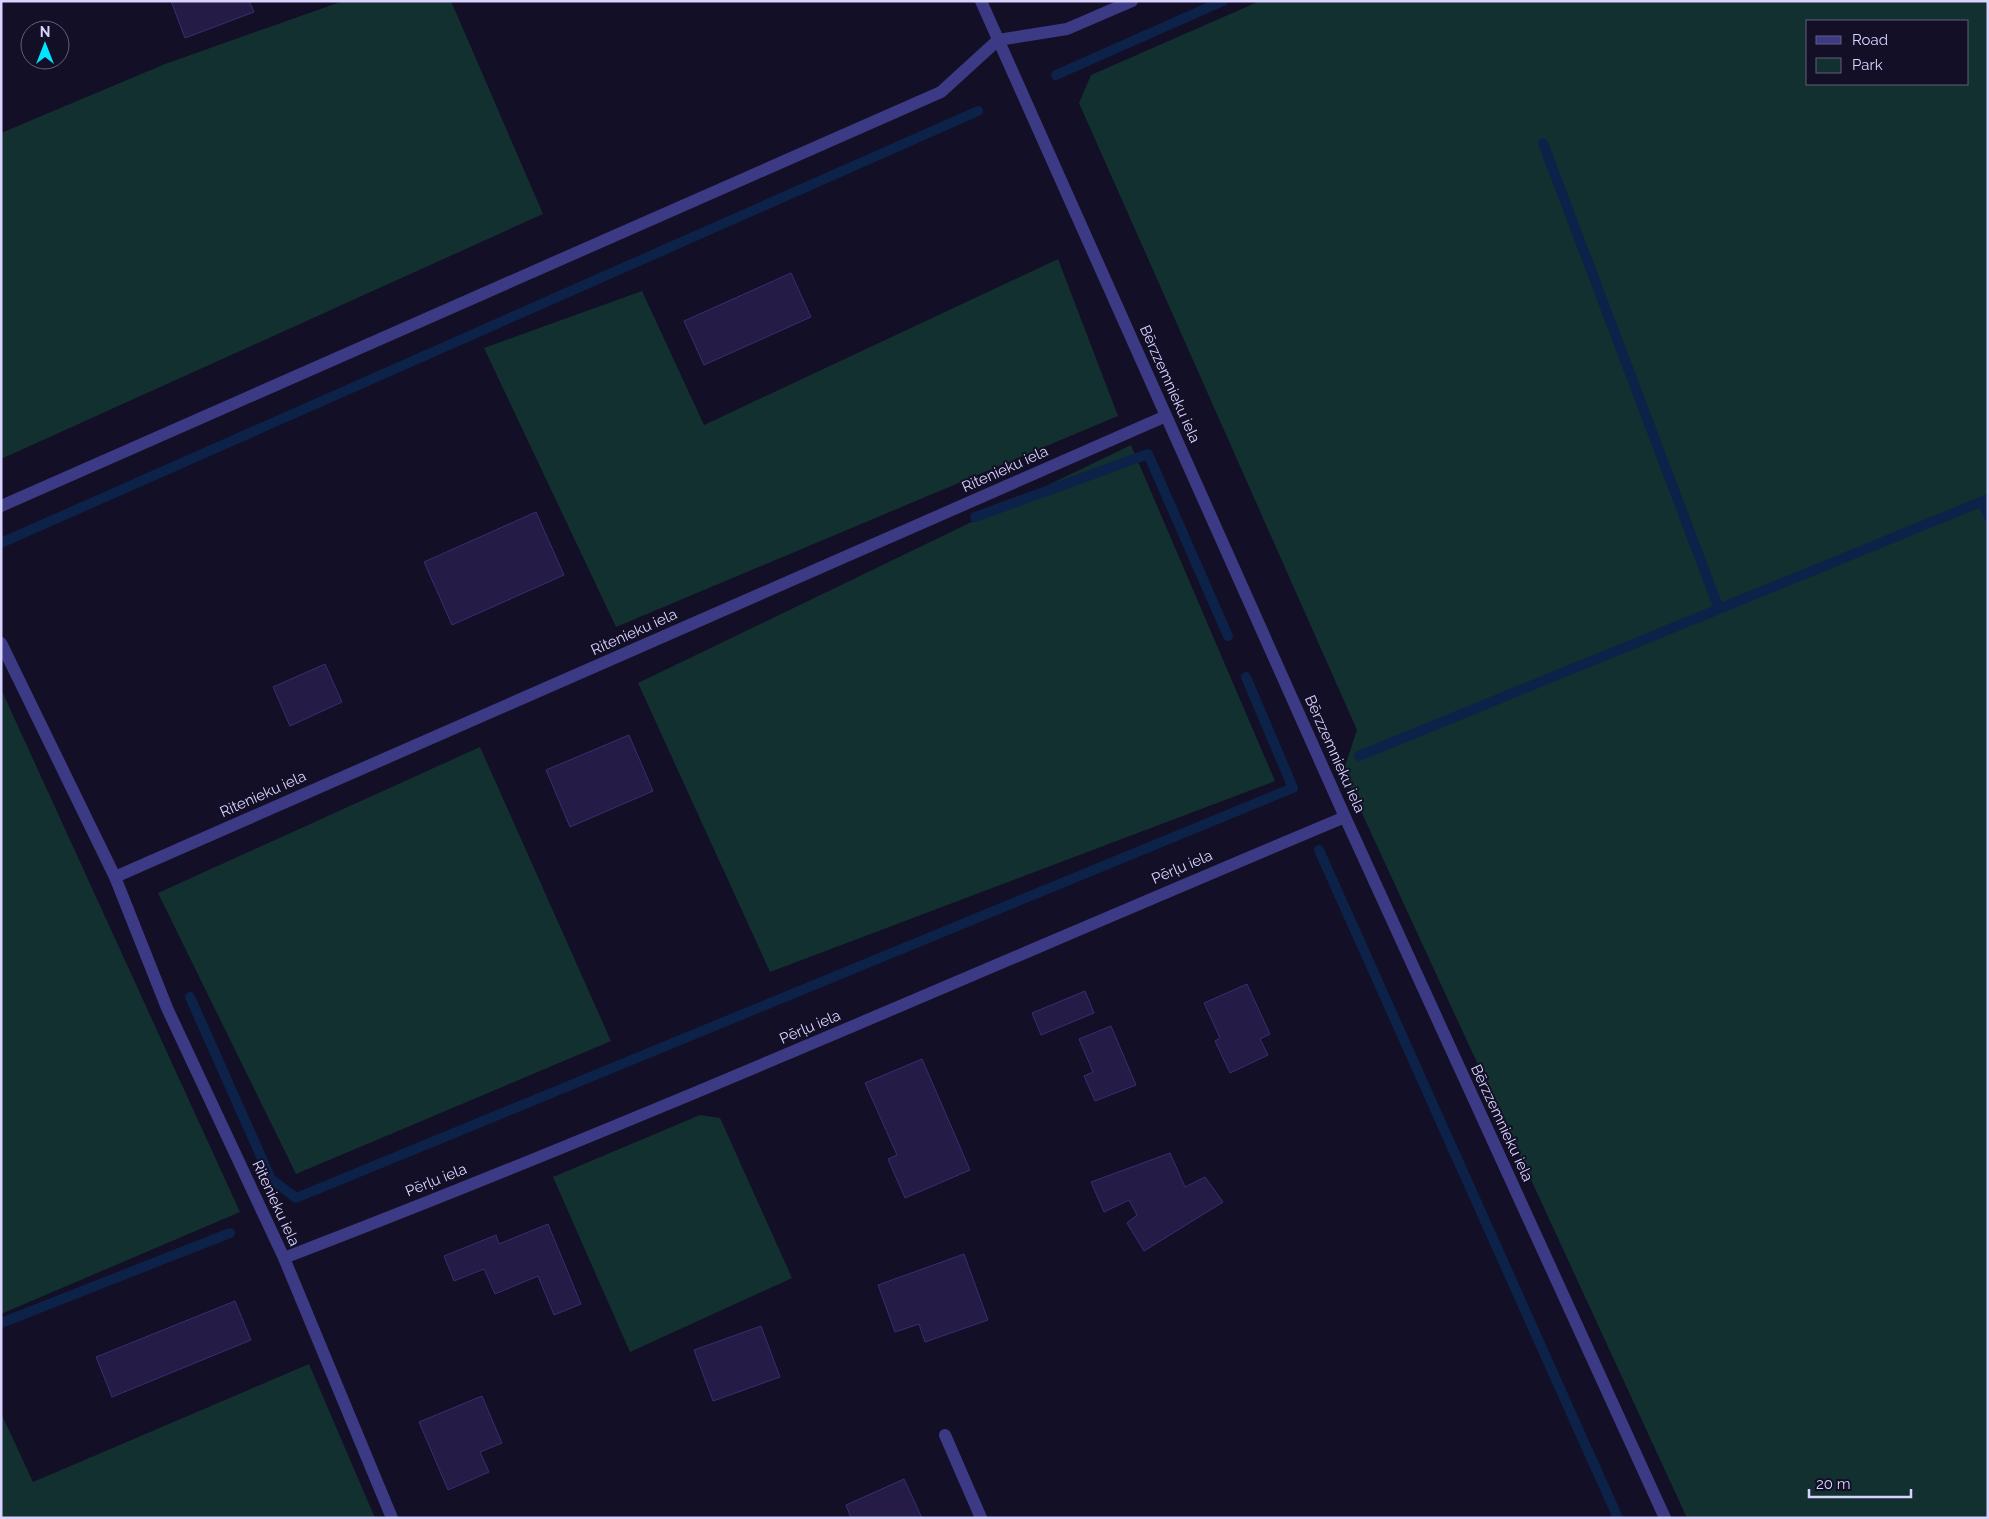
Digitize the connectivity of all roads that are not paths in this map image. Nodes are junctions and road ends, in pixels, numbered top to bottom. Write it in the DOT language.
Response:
graph roads {
  1 [pos="981,1"];
  2 [pos="1132,1"];
  3 [pos="998,40"];
  4 [pos="1166,416"];
  5 [pos="1,506"];
  6 [pos="1,643"];
  7 [pos="1345,817"];
  8 [pos="115,877"];
  9 [pos="284,1258"];
  10 [pos="945,1435"];
  11 [pos="392,1518"];
  12 [pos="981,1518"];
  13 [pos="1665,1518"];
  1 -- 3 [label="street, Bērzzemnieku iela"];
  2 -- 3 [label="street"];
  3 -- 4 [label="street, Bērzzemnieku iela"];
  3 -- 5 [label="street"];
  4 -- 7 [label="street, Bērzzemnieku iela"];
  4 -- 8 [label="street, Ritenieku iela"];
  6 -- 8 [label="street, Ritenieku iela"];
  7 -- 9 [label="street, Pērļu iela"];
  7 -- 13 [label="street, Bērzzemnieku iela"];
  8 -- 9 [label="street, Ritenieku iela"];
  9 -- 11 [label="street, Ritenieku iela"];
  10 -- 12 [label="street"];
}
